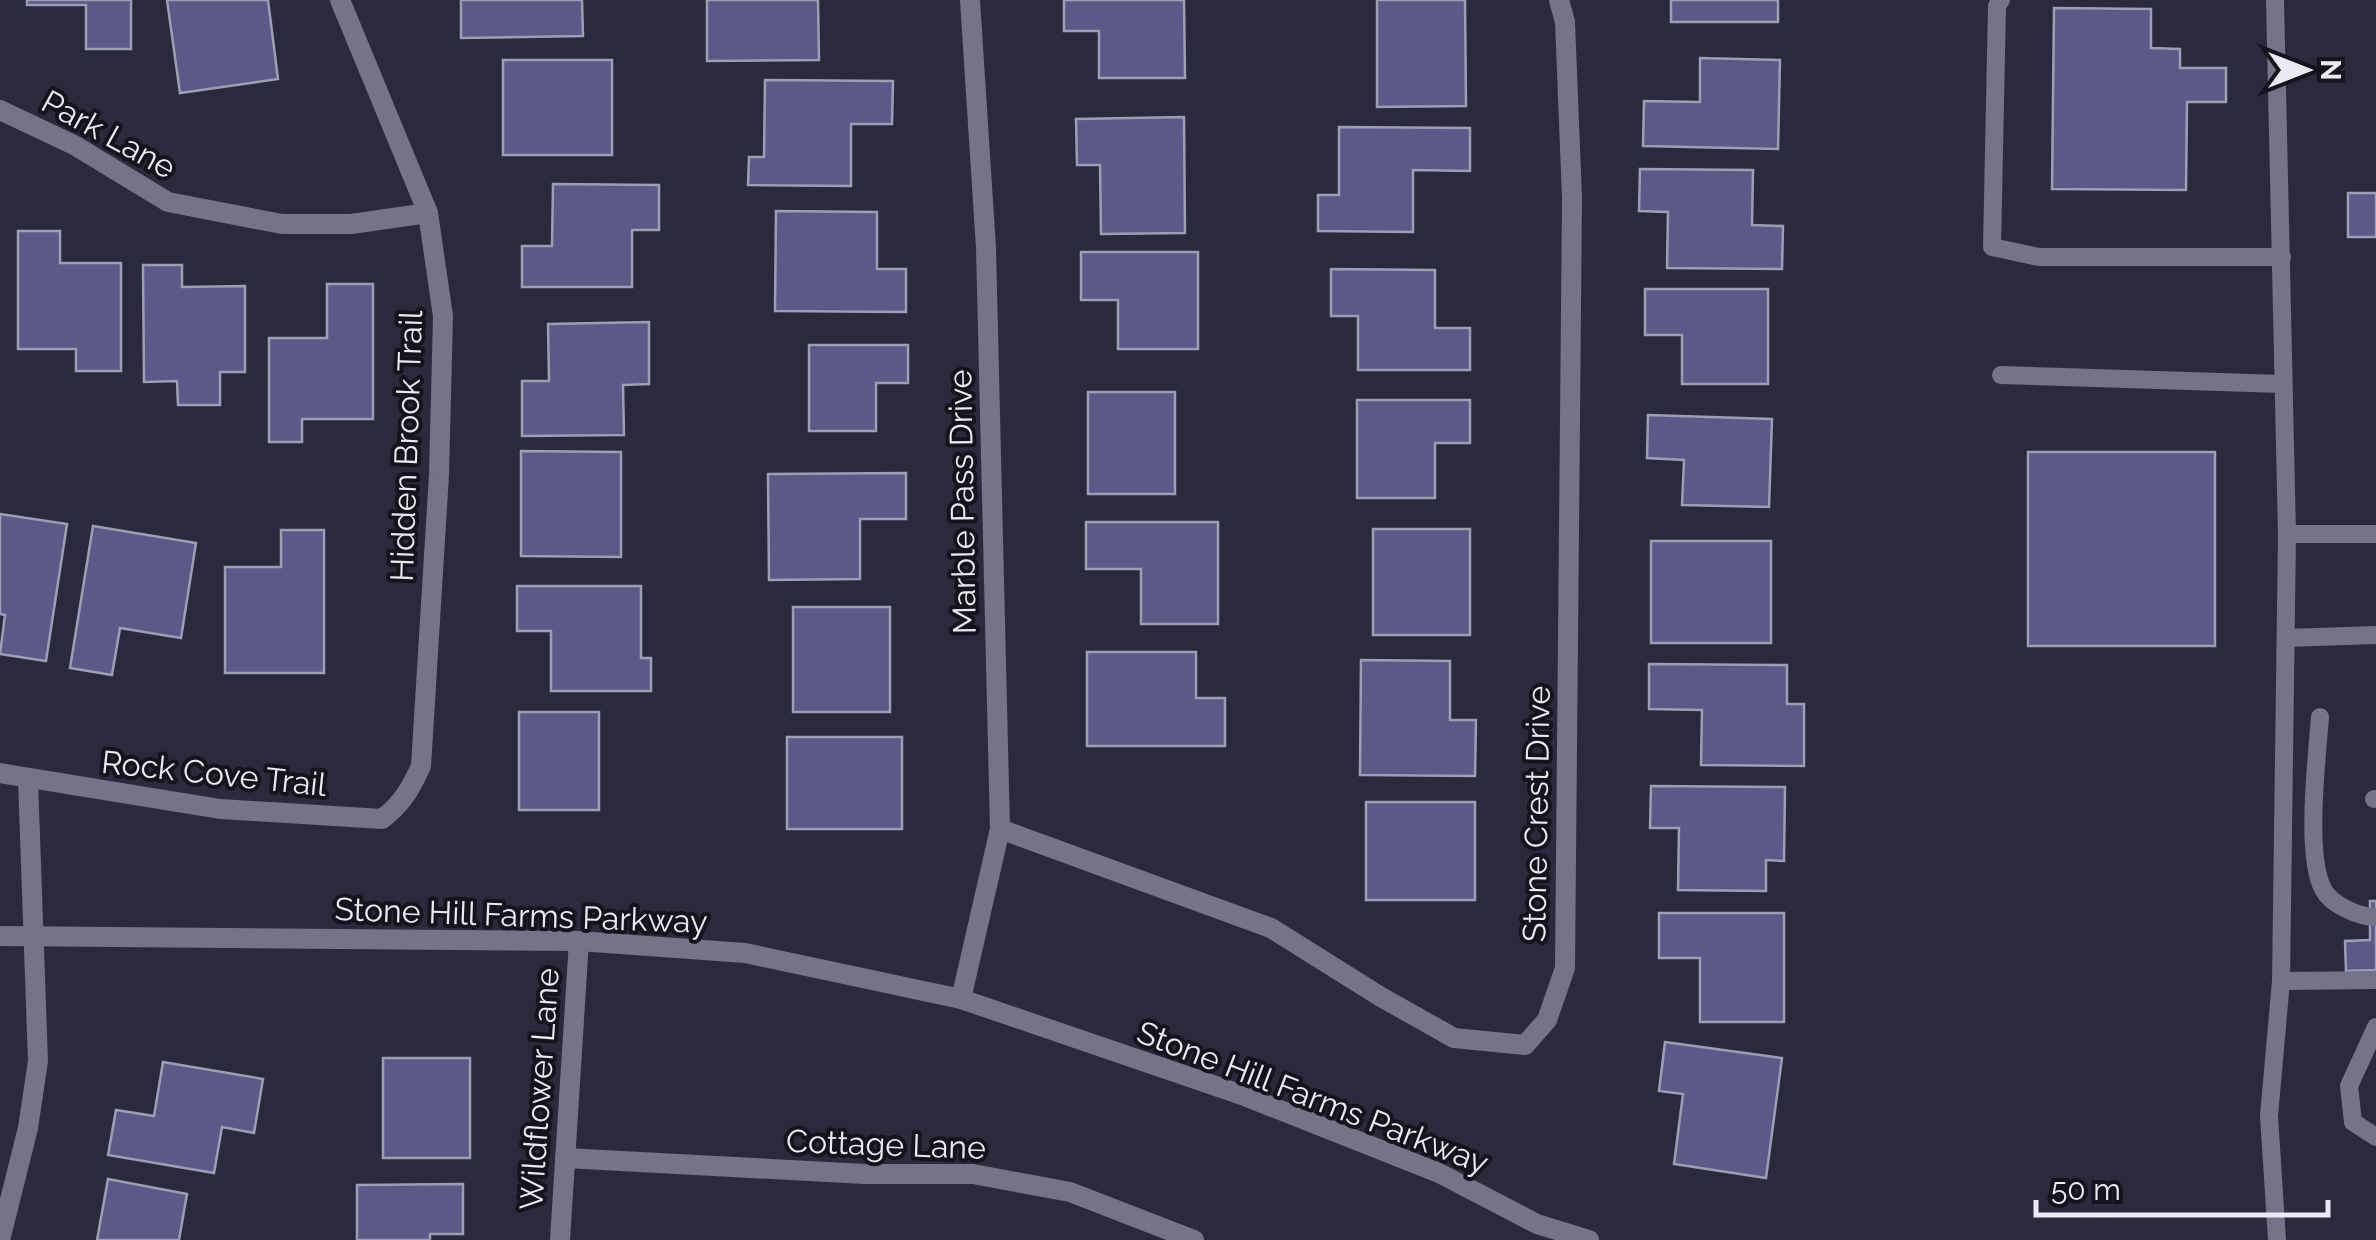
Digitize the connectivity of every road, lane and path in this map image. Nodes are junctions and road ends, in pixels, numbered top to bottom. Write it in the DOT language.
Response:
graph roads {
  1 [pos="340,0"];
  2 [pos="970,0"];
  3 [pos="1560,0"];
  4 [pos="2002,0"];
  5 [pos="2275,0"];
  6 [pos="0,110"];
  7 [pos="428,213"];
  8 [pos="2282,257"];
  9 [pos="2001,375"];
  10 [pos="2282,384"];
  11 [pos="2287,534"];
  12 [pos="2376,534"];
  13 [pos="2376,636"];
  14 [pos="2286,638"];
  15 [pos="2320,717"];
  16 [pos="0,773"];
  17 [pos="28,780"];
  18 [pos="411,790"];
  19 [pos="1000,829"];
  20 [pos="2376,917"];
  21 [pos="0,936"];
  22 [pos="34,936"];
  23 [pos="579,941"];
  24 [pos="2376,980"];
  25 [pos="2281,981"];
  26 [pos="960,999"];
  27 [pos="2376,1027"];
  28 [pos="2376,1137"];
  29 [pos="565,1158"];
  30 [pos="3,1217"];
  31 [pos="1538,1224"];
  32 [pos="0,1240"];
  33 [pos="560,1240"];
  34 [pos="1194,1240"];
  35 [pos="1552,1240"];
  36 [pos="1589,1240"];
  37 [pos="2276,1240"];
  1 -- 7 [label="street, Hidden Brook Trail"];
  2 -- 19 [label="street, Marble Pass Drive"];
  3 -- 19 [label="street, Stone Crest Drive"];
  4 -- 8 [label="lane"];
  5 -- 8 [label="lane"];
  6 -- 7 [label="street, Park Lane"];
  7 -- 18 [label="street, Hidden Brook Trail"];
  8 -- 10 [label="lane"];
  9 -- 10 [label="lane"];
  10 -- 11 [label="lane"];
  11 -- 12 [label="lane"];
  11 -- 14 [label="lane"];
  13 -- 14 [label="lane"];
  14 -- 25 [label="lane"];
  15 -- 20 [label="lane"];
  16 -- 17 [label="street, Rock Cove Trail"];
  17 -- 18 [label="street, Rock Cove Trail"];
  17 -- 22 [label="street"];
  19 -- 26 [label="street, Marble Pass Drive"];
  21 -- 22 [label="street, Stone Hill Farms Parkway"];
  22 -- 23 [label="street, Stone Hill Farms Parkway"];
  22 -- 30 [label="street"];
  23 -- 26 [label="street, Stone Hill Farms Parkway"];
  23 -- 29 [label="street, Wildflower Lane"];
  24 -- 25 [label="lane"];
  25 -- 37 [label="lane"];
  26 -- 31 [label="street, Stone Hill Farms Parkway"];
  27 -- 28 [label="lane"];
  29 -- 33 [label="street, Wildflower Lane"];
  29 -- 34 [label="street, Cottage Lane"];
  30 -- 32 [label="street"];
  31 -- 35 [label="street"];
  31 -- 36 [label="street, Stone Hill Farms Parkway"];
}
